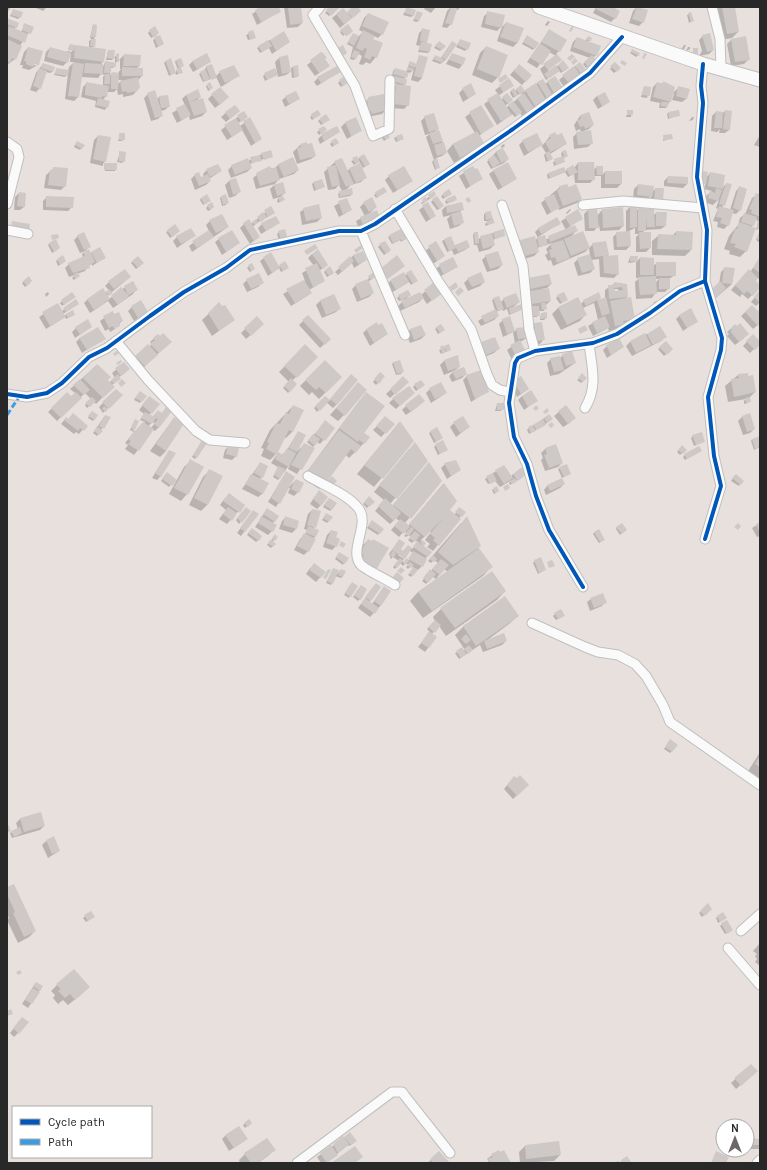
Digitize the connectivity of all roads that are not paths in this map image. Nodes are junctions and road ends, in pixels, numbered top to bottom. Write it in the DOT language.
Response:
graph roads {
  1 [pos="320,7"];
  2 [pos="539,7"];
  3 [pos="712,7"];
  4 [pos="622,37"];
  5 [pos="703,64"];
  6 [pos="721,69"];
  7 [pos="390,80"];
  8 [pos="760,80"];
  9 [pos="7,142"];
  10 [pos="7,204"];
  11 [pos="502,205"];
  12 [pos="583,205"];
  13 [pos="703,208"];
  14 [pos="395,209"];
  15 [pos="7,230"];
  16 [pos="361,230"];
  17 [pos="28,234"];
  18 [pos="705,281"];
  19 [pos="405,336"];
  20 [pos="116,342"];
  21 [pos="589,344"];
  22 [pos="535,351"];
  23 [pos="510,392"];
  24 [pos="7,394"];
  25 [pos="585,408"];
  26 [pos="245,443"];
  27 [pos="308,476"];
  28 [pos="705,539"];
  29 [pos="395,585"];
  30 [pos="583,587"];
  31 [pos="532,623"];
  32 [pos="760,785"];
  33 [pos="760,914"];
  34 [pos="741,931"];
  35 [pos="728,948"];
  36 [pos="760,985"];
  37 [pos="450,1152"];
  38 [pos="760,1160"];
  39 [pos="297,1163"];
  40 [pos="757,1163"];
  1 -- 7 [label="street"];
  2 -- 4 [label="street"];
  3 -- 6 [label="street"];
  4 -- 5 [label="street"];
  4 -- 14 [label="street"];
  5 -- 6 [label="street"];
  5 -- 13 [label="street"];
  6 -- 8 [label="street"];
  9 -- 10 [label="street"];
  11 -- 22 [label="street"];
  12 -- 13 [label="street"];
  13 -- 18 [label="street"];
  14 -- 16 [label="street"];
  14 -- 23 [label="street"];
  15 -- 17 [label="street"];
  16 -- 19 [label="street"];
  16 -- 20 [label="street"];
  18 -- 21 [label="street"];
  18 -- 28 [label="street"];
  20 -- 24 [label="street"];
  20 -- 26 [label="street"];
  21 -- 22 [label="street"];
  21 -- 25 [label="street"];
  22 -- 23 [label="street"];
  23 -- 30 [label="street"];
  27 -- 29 [label="street"];
  31 -- 32 [label="street"];
  33 -- 34 [label="street"];
  35 -- 36 [label="street"];
  37 -- 39 [label="street"];
  38 -- 40 [label="street"];
}
